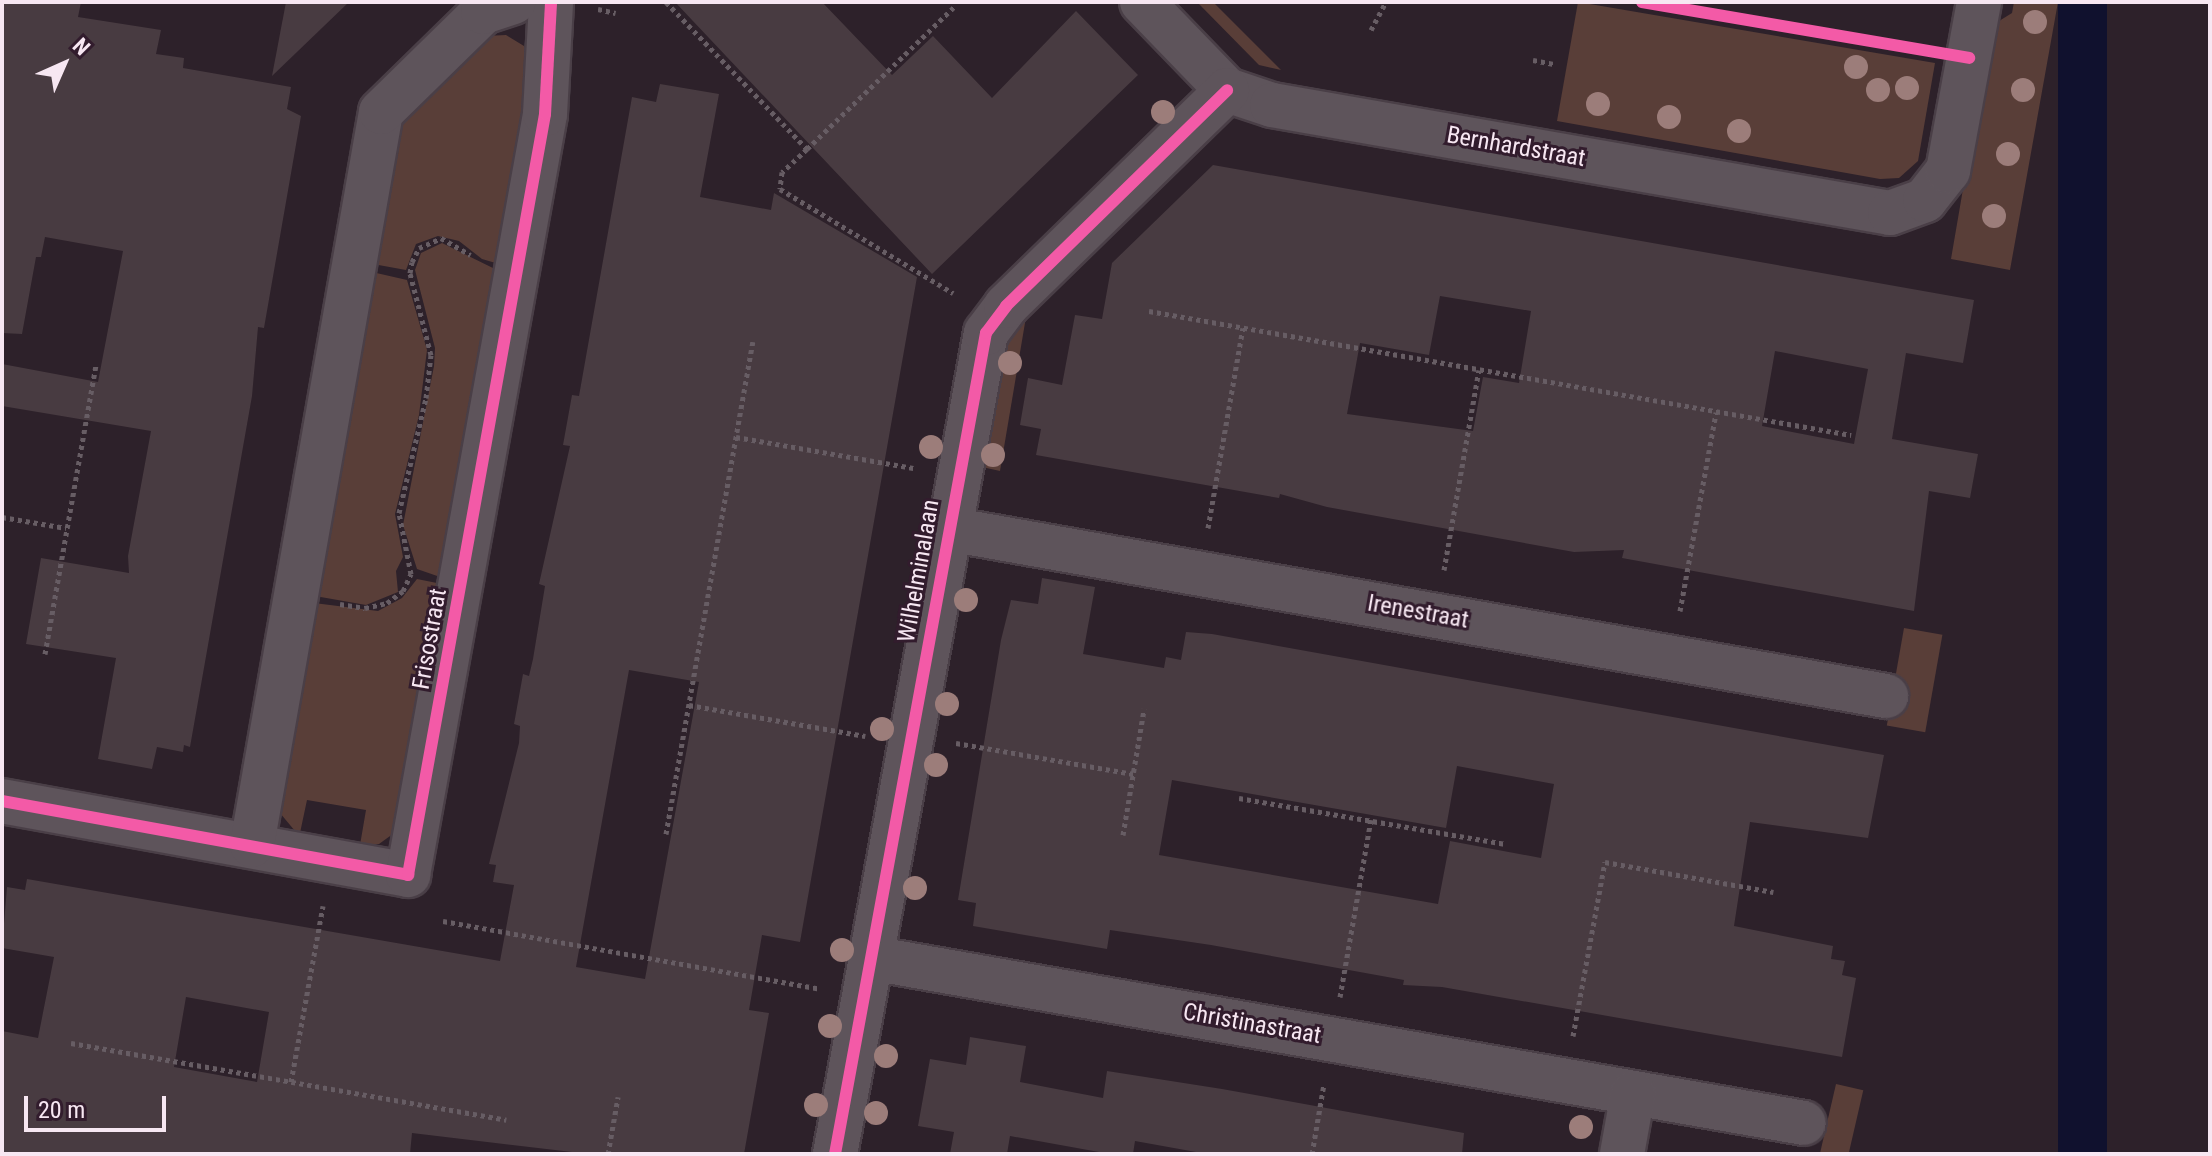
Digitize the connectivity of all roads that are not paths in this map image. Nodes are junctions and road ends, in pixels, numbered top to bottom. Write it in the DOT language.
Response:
graph roads {
  1 [pos="513,2"];
  2 [pos="551,2"];
  3 [pos="1142,2"];
  4 [pos="1979,2"];
  5 [pos="1227,90"];
  6 [pos="949,529"];
  7 [pos="1886,696"];
  8 [pos="2,801"];
  9 [pos="252,845"];
  10 [pos="871,958"];
  11 [pos="1633,1093"];
  12 [pos="1804,1123"];
  13 [pos="835,1154"];
  14 [pos="1622,1154"];
  1 -- 9 [label="street"];
  2 -- 9 [label="street, Frisostraat"];
  3 -- 5 [label="street, Bernhardstraat"];
  4 -- 5 [label="street, Bernhardstraat"];
  5 -- 6 [label="street, Wilhelminalaan"];
  6 -- 7 [label="street, Irenestraat"];
  6 -- 10 [label="street, Wilhelminalaan"];
  8 -- 9 [label="street, Frisostraat"];
  10 -- 11 [label="street, Christinastraat"];
  10 -- 13 [label="street, Wilhelminalaan"];
  11 -- 12 [label="street, Christinastraat"];
  11 -- 14 [label="street"];
}
